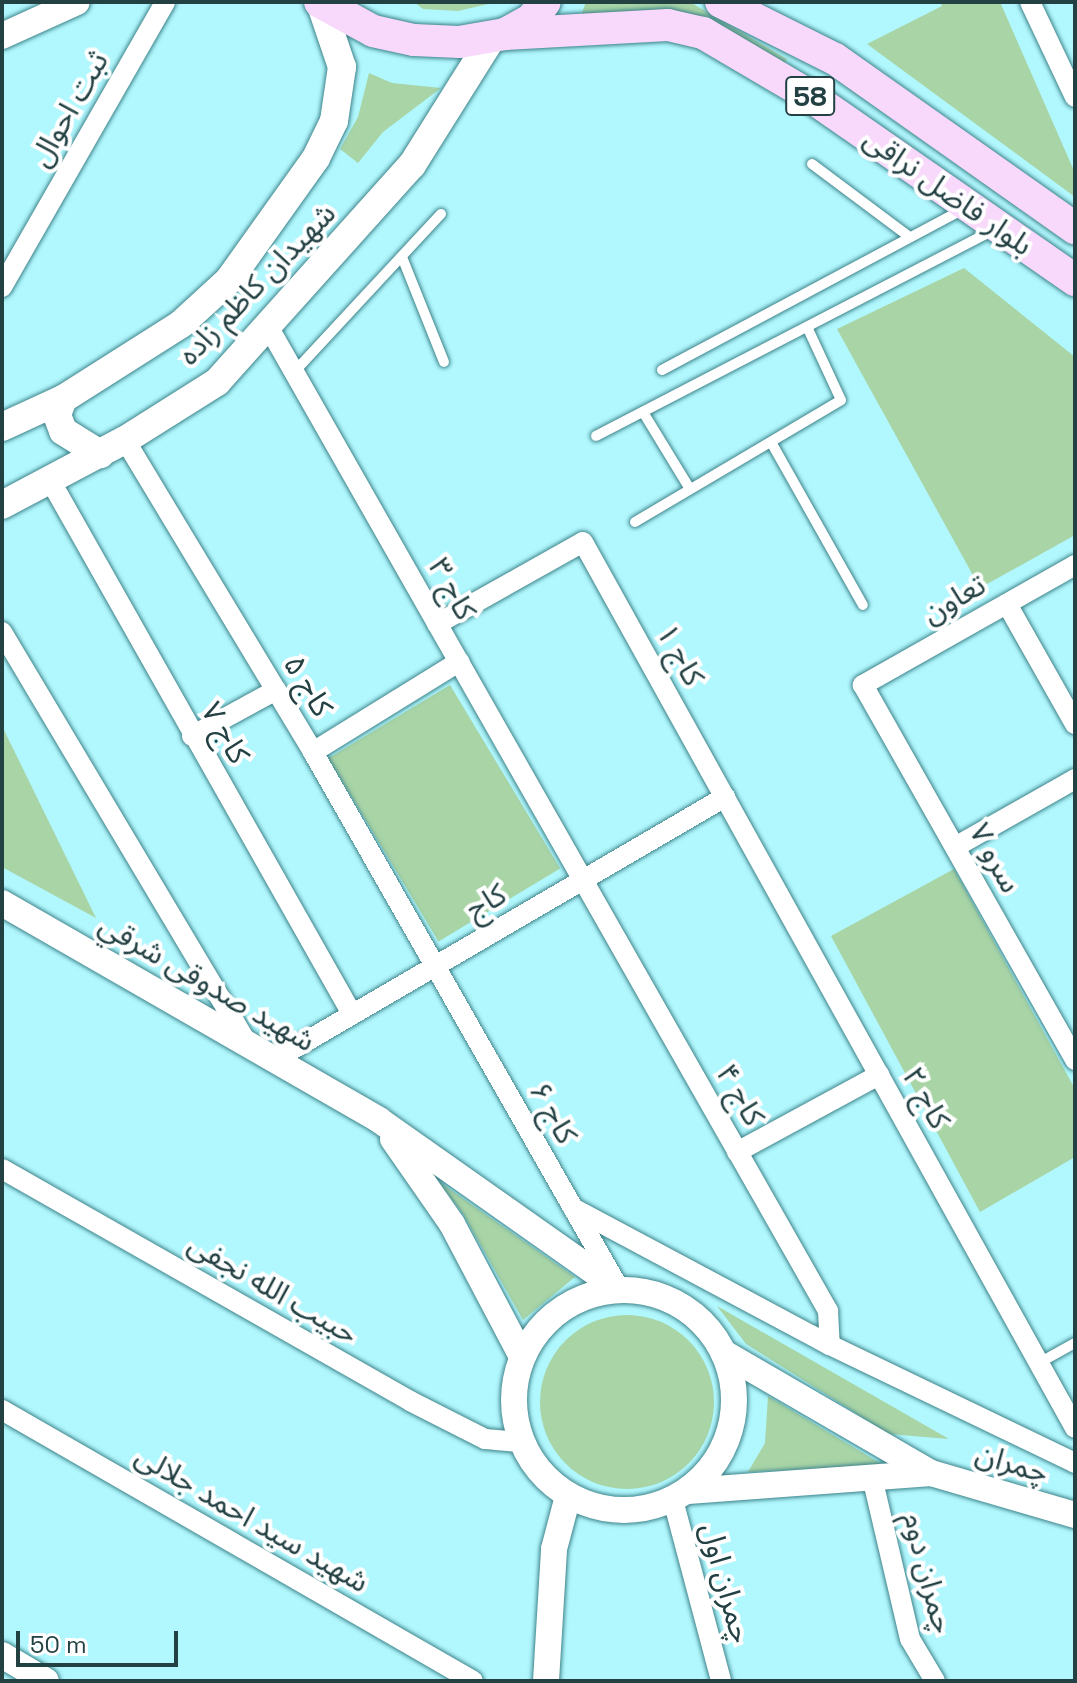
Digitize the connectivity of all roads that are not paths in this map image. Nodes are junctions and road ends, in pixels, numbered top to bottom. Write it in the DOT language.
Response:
graph roads {
  1 [pos="77,2"];
  2 [pos="165,2"];
  3 [pos="320,2"];
  4 [pos="545,2"];
  5 [pos="721,2"];
  6 [pos="753,2"];
  7 [pos="1030,2"];
  8 [pos="499,35"];
  9 [pos="2,36"];
  10 [pos="835,59"];
  11 [pos="1075,97"];
  12 [pos="812,164"];
  13 [pos="968,206"];
  14 [pos="441,214"];
  15 [pos="999,227"];
  16 [pos="1075,228"];
  17 [pos="907,235"];
  18 [pos="402,257"];
  19 [pos="1075,280"];
  20 [pos="2,287"];
  21 [pos="269,328"];
  22 [pos="808,329"];
  23 [pos="444,362"];
  24 [pos="296,370"];
  25 [pos="662,370"];
  26 [pos="63,399"];
  27 [pos="643,412"];
  28 [pos="2,427"];
  29 [pos="596,436"];
  30 [pos="125,440"];
  31 [pos="771,442"];
  32 [pos="100,454"];
  33 [pos="50,480"];
  34 [pos="690,489"];
  35 [pos="2,505"];
  36 [pos="635,522"];
  37 [pos="1075,565"];
  38 [pos="1007,604"];
  39 [pos="863,605"];
  40 [pos="437,624"];
  41 [pos="2,632"];
  42 [pos="459,662"];
  43 [pos="863,685"];
  44 [pos="276,690"];
  45 [pos="1075,724"];
  46 [pos="192,736"];
  47 [pos="313,752"];
  48 [pos="1075,779"];
  49 [pos="725,797"];
  50 [pos="955,847"];
  51 [pos="583,880"];
  52 [pos="2,903"];
  53 [pos="436,966"];
  54 [pos="352,1014"];
  55 [pos="245,1040"];
  56 [pos="276,1059"];
  57 [pos="1075,1060"];
  58 [pos="879,1075"];
  59 [pos="379,1120"];
  60 [pos="737,1152"];
  61 [pos="2,1169"];
  62 [pos="573,1208"];
  63 [pos="619,1289"];
  64 [pos="1075,1343"];
  65 [pos="830,1345"];
  66 [pos="724,1353"];
  67 [pos="522,1357"];
  68 [pos="1039,1363"];
  69 [pos="2,1410"];
  70 [pos="1075,1428"];
  71 [pos="522,1442"];
  72 [pos="1075,1463"];
  73 [pos="931,1473"];
  74 [pos="872,1477"];
  75 [pos="568,1496"];
  76 [pos="680,1496"];
  77 [pos="1073,1517"];
  78 [pos="2,1655"];
  79 [pos="46,1681"];
  80 [pos="473,1681"];
  81 [pos="546,1681"];
  82 [pos="721,1681"];
  83 [pos="935,1681"];
  1 -- 9 [label="street"];
  2 -- 20 [label="street, ثبت احوال"];
  3 -- 8 [label="main road, بلوار فاضل نراقی"];
  3 -- 26 [label="main road, شهیدان کاظم زاده"];
  4 -- 8 [label="main road"];
  5 -- 10 [label="main road, بلوار فاضل نراقی / 58"];
  6 -- 10 [label="main road"];
  7 -- 11 [label="street"];
  8 -- 13 [label="main road, بلوار فاضل نراقی / 58"];
  8 -- 21 [label="main road, شهیدان کاظم زاده"];
  10 -- 16 [label="main road, بلوار فاضل نراقی / 58"];
  12 -- 17 [label="lane"];
  13 -- 15 [label="main road, بلوار فاضل نراقی / 58"];
  13 -- 17 [label="lane"];
  14 -- 18 [label="lane"];
  15 -- 19 [label="main road, بلوار فاضل نراقی / 58"];
  15 -- 22 [label="lane"];
  17 -- 25 [label="lane"];
  18 -- 23 [label="lane"];
  18 -- 24 [label="lane"];
  21 -- 24 [label="street, کاج ۳"];
  21 -- 30 [label="main road, شهیدان کاظم زاده"];
  22 -- 27 [label="lane"];
  22 -- 31 [label="lane"];
  24 -- 40 [label="street, کاج ۳"];
  26 -- 28 [label="main road, شهیدان کاظم زاده"];
  26 -- 32 [label="main road"];
  27 -- 29 [label="lane"];
  27 -- 34 [label="lane"];
  30 -- 32 [label="main road, شهیدان کاظم زاده"];
  30 -- 44 [label="street, کاج ۵"];
  31 -- 34 [label="lane"];
  31 -- 39 [label="lane"];
  32 -- 33 [label="main road, شهیدان کاظم زاده"];
  33 -- 35 [label="main road, شهیدان کاظم زاده"];
  33 -- 46 [label="street, کاج ۷"];
  34 -- 36 [label="lane"];
  37 -- 38 [label="street, تعاون"];
  38 -- 43 [label="street, تعاون"];
  38 -- 45 [label="street"];
  40 -- 42 [label="street, کاج ۳"];
  40 -- 49 [label="street, کاج ۱"];
  41 -- 55 [label="street"];
  42 -- 47 [label="street"];
  42 -- 51 [label="street, کاج ۳"];
  43 -- 50 [label="street, سرو ۷"];
  44 -- 46 [label="street"];
  44 -- 47 [label="street, کاج ۵"];
  46 -- 54 [label="street, کاج ۷"];
  47 -- 53 [label="street, کاج ۵"];
  48 -- 50 [label="street"];
  49 -- 51 [label="street, کاج"];
  49 -- 58 [label="street, کاج ۲"];
  50 -- 57 [label="street, سرو ۷"];
  51 -- 53 [label="street, کاج"];
  51 -- 60 [label="street, کاج ۴"];
  52 -- 55 [label="street, شهید صدوقی شرقي"];
  53 -- 54 [label="street, کاج"];
  53 -- 62 [label="street, کاج ۶"];
  54 -- 56 [label="street, کاج"];
  55 -- 56 [label="street, شهید صدوقی شرقي"];
  56 -- 59 [label="street, شهید صدوقی شرقي"];
  58 -- 60 [label="street"];
  58 -- 68 [label="street, کاج ۲"];
  59 -- 63 [label="street, شهید صدوقی شرقي"];
  59 -- 67 [label="street, شهید صدوقی شرقي"];
  60 -- 65 [label="street, کاج ۴"];
  61 -- 71 [label="street, حبیب الله نجفی"];
  62 -- 63 [label="street, کاج ۶"];
  62 -- 65 [label="street"];
  63 -- 66 [label="street"];
  63 -- 67 [label="street"];
  64 -- 68 [label="lane"];
  65 -- 72 [label="street"];
  66 -- 73 [label="street"];
  66 -- 76 [label="street"];
  67 -- 71 [label="street"];
  68 -- 70 [label="street, کاج ۲"];
  69 -- 80 [label="street, شهید سید احمد جلالی"];
  71 -- 75 [label="street"];
  73 -- 74 [label="street"];
  73 -- 77 [label="street, چمران"];
  74 -- 76 [label="street"];
  74 -- 83 [label="street, چمران دوم"];
  75 -- 76 [label="street"];
  75 -- 81 [label="street"];
  76 -- 82 [label="street, چمران اول"];
  78 -- 79 [label="street"];
}
